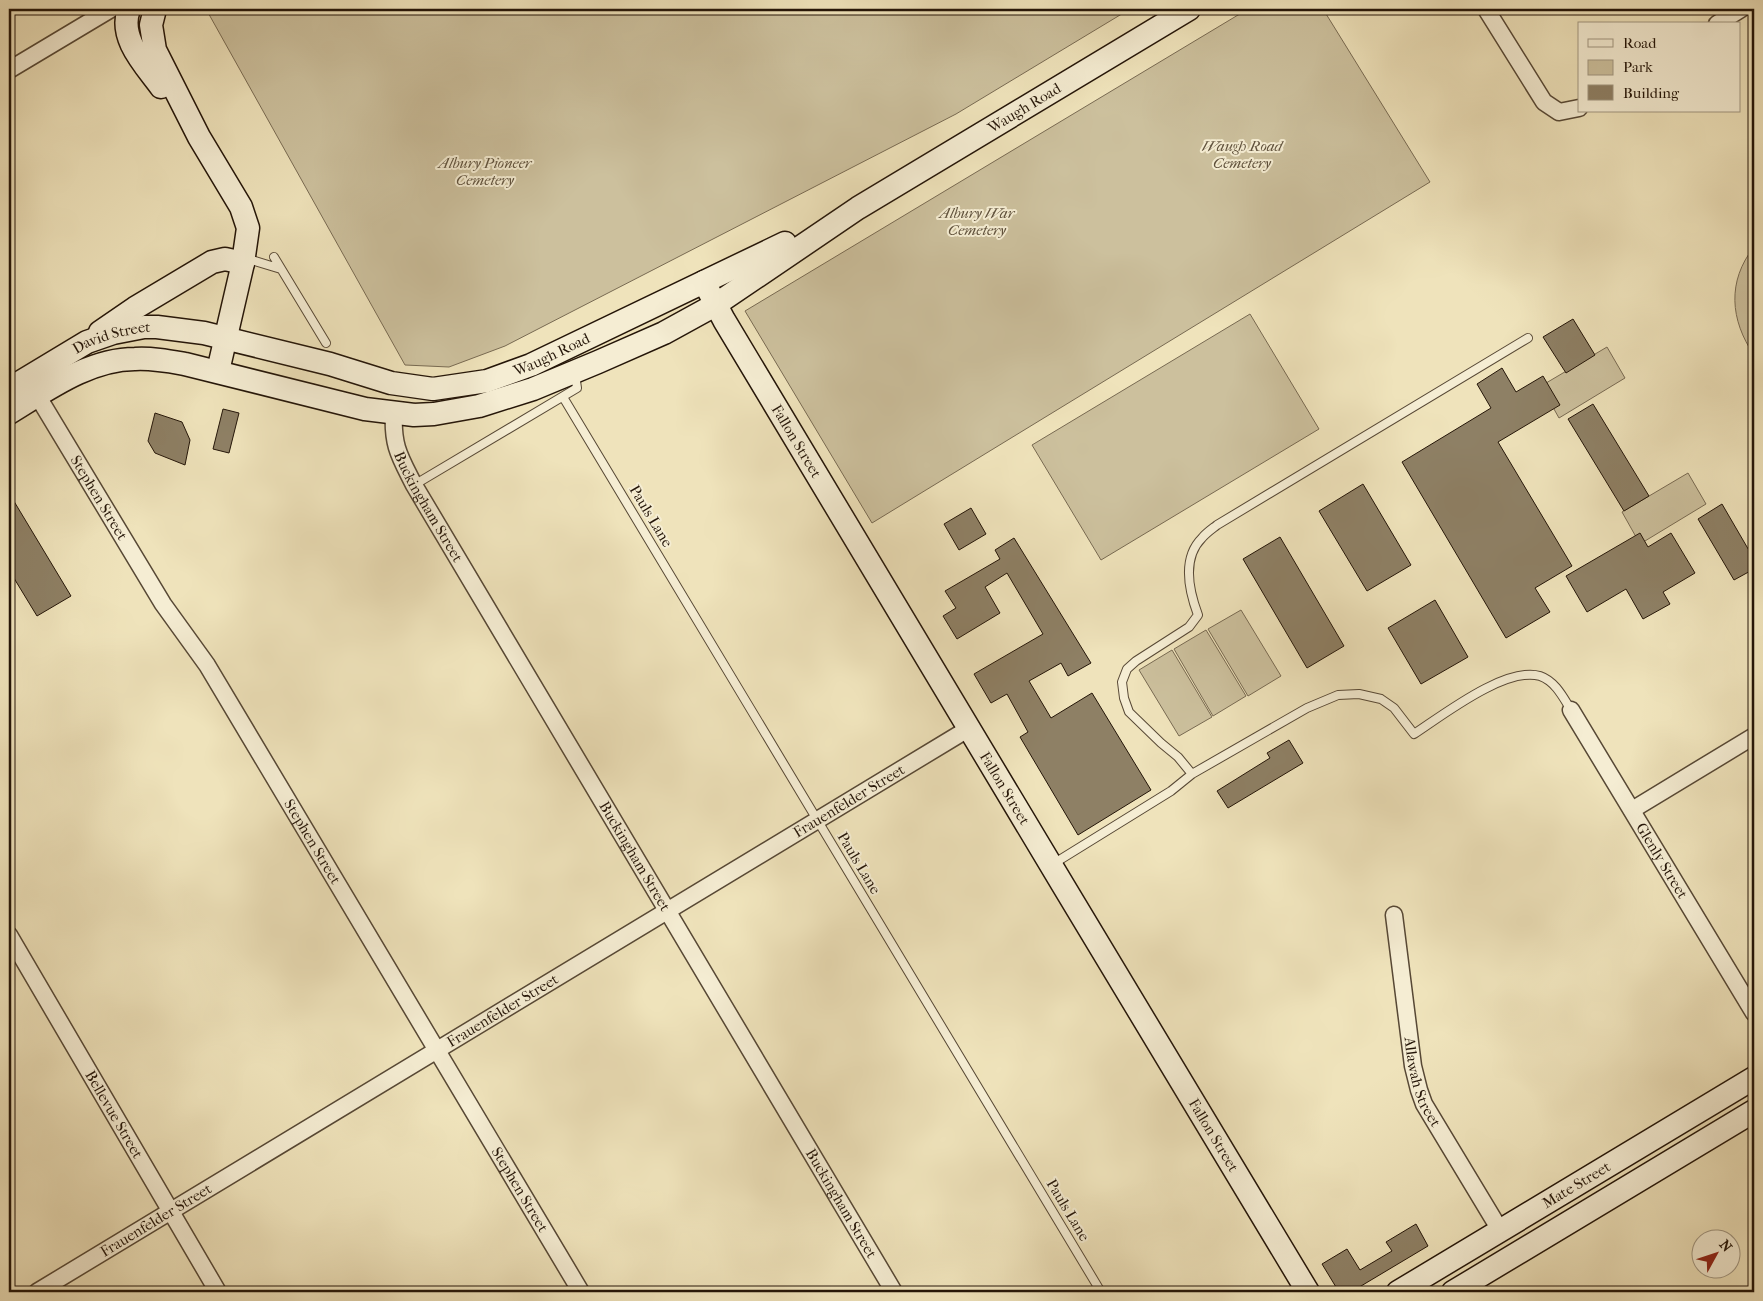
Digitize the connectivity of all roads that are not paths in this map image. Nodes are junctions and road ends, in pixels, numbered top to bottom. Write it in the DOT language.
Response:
graph roads {
  1 [pos="111,9"];
  2 [pos="129,9"];
  3 [pos="1189,9"];
  4 [pos="1486,9"];
  5 [pos="1741,9"];
  6 [pos="152,10"];
  7 [pos="1721,22"];
  8 [pos="9,70"];
  9 [pos="1578,108"];
  10 [pos="199,137"];
  11 [pos="858,208"];
  12 [pos="274,257"];
  13 [pos="243,260"];
  14 [pos="281,269"];
  15 [pos="704,282"];
  16 [pos="715,304"];
  17 [pos="225,338"];
  18 [pos="1528,338"];
  19 [pos="326,343"];
  20 [pos="76,348"];
  21 [pos="218,371"];
  22 [pos="574,372"];
  23 [pos="9,389"];
  24 [pos="37,396"];
  25 [pos="563,397"];
  26 [pos="9,412"];
  27 [pos="394,413"];
  28 [pos="414,485"];
  29 [pos="1571,710"];
  30 [pos="968,729"];
  31 [pos="1754,736"];
  32 [pos="1192,774"];
  33 [pos="1632,810"];
  34 [pos="818,820"];
  35 [pos="1052,865"];
  36 [pos="666,912"];
  37 [pos="1394,915"];
  38 [pos="9,935"];
  39 [pos="1754,1013"];
  40 [pos="438,1051"];
  41 [pos="1754,1078"];
  42 [pos="1754,1111"];
  43 [pos="170,1211"];
  44 [pos="1500,1230"];
  45 [pos="36,1292"];
  46 [pos="218,1292"];
  47 [pos="582,1292"];
  48 [pos="894,1292"];
  49 [pos="1101,1292"];
  50 [pos="1308,1292"];
  51 [pos="1398,1292"];
  52 [pos="1453,1292"];
  1 -- 8 [label="street"];
  2 -- 10 [label="main road"];
  3 -- 11 [label="main road, Waugh Road"];
  4 -- 9 [label="street"];
  5 -- 7 [label="street"];
  6 -- 10 [label="main road"];
  10 -- 13 [label="main road"];
  11 -- 15 [label="main road, Waugh Road"];
  11 -- 16 [label="main road, Waugh Road"];
  12 -- 14 [label="lane"];
  13 -- 14 [label="lane"];
  13 -- 17 [label="main road"];
  13 -- 20 [label="main road"];
  14 -- 19 [label="lane"];
  15 -- 16 [label="main road, Fallon Street"];
  15 -- 17 [label="main road, Waugh Road"];
  16 -- 22 [label="main road, Waugh Road"];
  16 -- 30 [label="main road, Fallon Street"];
  17 -- 20 [label="main road, David Street"];
  17 -- 21 [label="main road"];
  18 -- 32 [label="lane"];
  20 -- 23 [label="main road, David Street"];
  21 -- 24 [label="main road, David Street"];
  21 -- 27 [label="main road, Waugh Road"];
  22 -- 25 [label="lane, Waugh Road"];
  22 -- 27 [label="main road, Waugh Road"];
  24 -- 26 [label="main road, David Street"];
  24 -- 40 [label="street, Stephen Street"];
  25 -- 28 [label="lane, Waugh Road"];
  25 -- 34 [label="lane, Pauls Lane"];
  27 -- 28 [label="street, Buckingham Street"];
  28 -- 36 [label="street, Buckingham Street"];
  29 -- 32 [label="lane"];
  29 -- 33 [label="street, Glenly Street"];
  30 -- 34 [label="street, Frauenfelder Street"];
  30 -- 35 [label="main road, Fallon Street"];
  31 -- 33 [label="street"];
  32 -- 35 [label="lane"];
  33 -- 39 [label="street, Glenly Street"];
  34 -- 36 [label="street, Frauenfelder Street"];
  34 -- 49 [label="lane, Pauls Lane"];
  35 -- 50 [label="main road, Fallon Street"];
  36 -- 40 [label="street, Frauenfelder Street"];
  36 -- 48 [label="street, Buckingham Street"];
  37 -- 44 [label="street, Allawah Street"];
  38 -- 43 [label="street, Bellevue Street"];
  40 -- 43 [label="street, Frauenfelder Street"];
  40 -- 47 [label="street, Stephen Street"];
  41 -- 44 [label="main road, Mate Street"];
  42 -- 52 [label="main road, Mate Street"];
  43 -- 45 [label="street, Frauenfelder Street"];
  43 -- 46 [label="street, Bellevue Street"];
  44 -- 51 [label="main road, Mate Street"];
}
